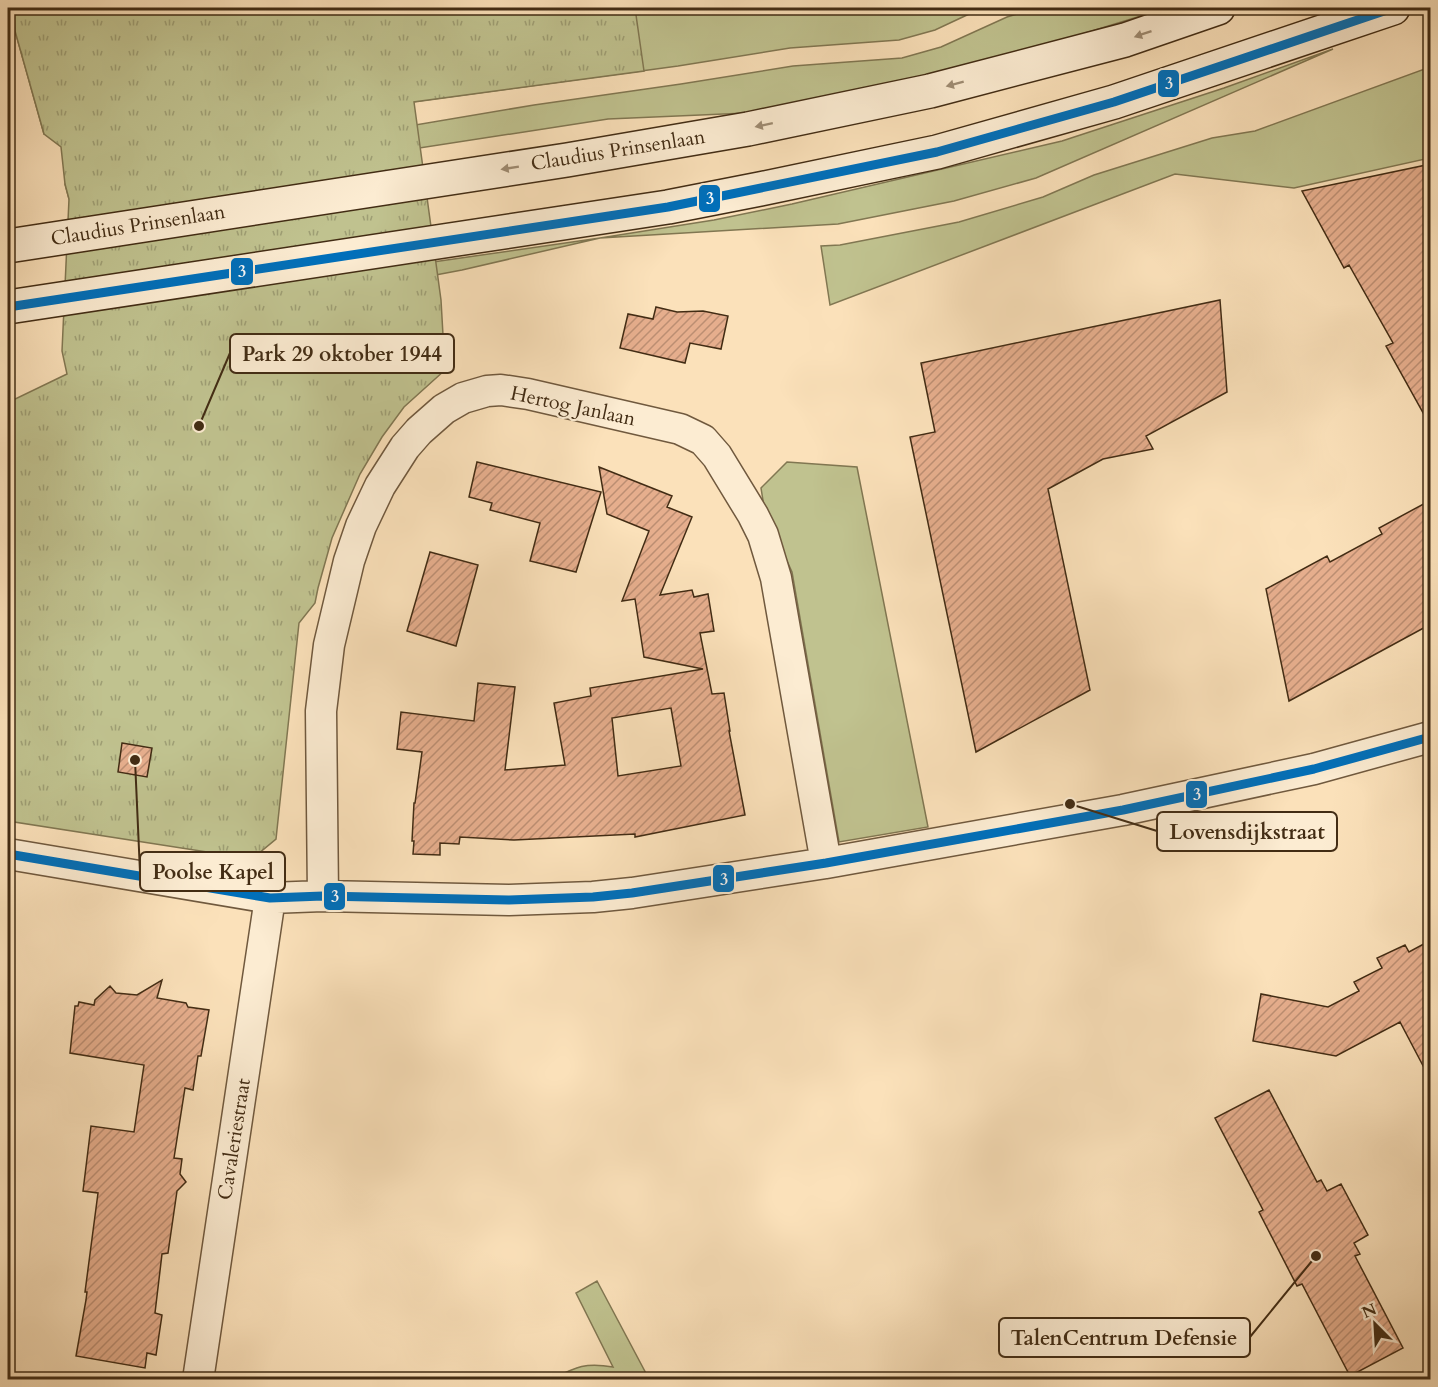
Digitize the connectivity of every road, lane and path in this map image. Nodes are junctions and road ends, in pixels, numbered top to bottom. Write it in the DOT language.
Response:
graph roads {
  1 [pos="1218,8"];
  2 [pos="1393,8"];
  3 [pos="8,246"];
  4 [pos="8,307"];
  5 [pos="1431,737"];
  6 [pos="8,854"];
  7 [pos="826,863"];
  8 [pos="323,896"];
  9 [pos="270,898"];
  10 [pos="198,1380"];
  1 -- 3 [label="main road, Claudius Prinsenlaan, one-way"];
  2 -- 4 [label="main road"];
  5 -- 7 [label="street"];
  6 -- 9 [label="street"];
  7 -- 8 [label="street"];
  7 -- 8 [label="street, Hertog Janlaan"];
  8 -- 9 [label="street"];
  9 -- 10 [label="street, Cavaleriestraat"];
}
